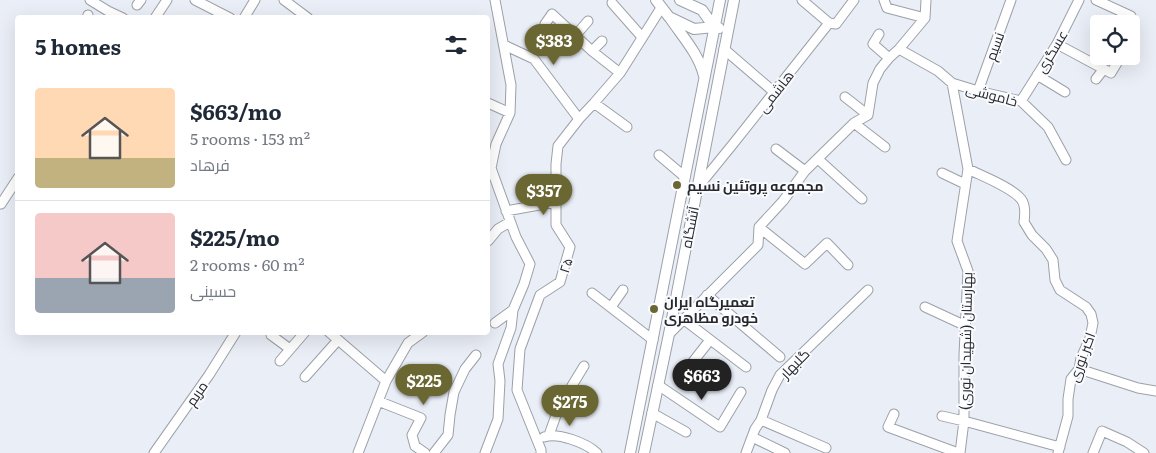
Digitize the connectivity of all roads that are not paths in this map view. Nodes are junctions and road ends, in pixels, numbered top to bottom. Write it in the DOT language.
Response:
graph roads {
  1 [pos="90,0"];
  2 [pos="166,0"];
  3 [pos="195,0"];
  4 [pos="255,0"];
  5 [pos="284,0"];
  6 [pos="495,0"];
  7 [pos="680,0"];
  8 [pos="720,0"];
  9 [pos="734,0"];
  10 [pos="802,0"];
  11 [pos="884,0"];
  12 [pos="926,0"];
  13 [pos="1010,0"];
  14 [pos="1079,0"];
  15 [pos="1096,0"];
  16 [pos="851,1"];
  17 [pos="612,3"];
  18 [pos="659,4"];
  19 [pos="117,15"];
  20 [pos="157,15"];
  21 [pos="224,15"];
  22 [pos="246,15"];
  23 [pos="304,15"];
  24 [pos="1129,15"];
  25 [pos="669,17"];
  26 [pos="926,18"];
  27 [pos="588,22"];
  28 [pos="829,23"];
  29 [pos="545,24"];
  30 [pos="714,27"];
  31 [pos="728,31"];
  32 [pos="879,34"];
  33 [pos="575,36"];
  34 [pos="642,37"];
  35 [pos="602,41"];
  36 [pos="1057,44"];
  37 [pos="504,45"];
  38 [pos="724,49"];
  39 [pos="899,49"];
  40 [pos="592,51"];
  41 [pos="890,58"];
  42 [pos="1116,65"];
  43 [pos="1103,70"];
  44 [pos="620,73"];
  45 [pos="1037,75"];
  46 [pos="705,78"];
  47 [pos="1096,79"];
  48 [pos="952,83"];
  49 [pos="978,91"];
  50 [pos="774,92"];
  51 [pos="1065,92"];
  52 [pos="845,97"];
  53 [pos="1021,101"];
  54 [pos="594,103"];
  55 [pos="490,104"];
  56 [pos="510,113"];
  57 [pos="868,115"];
  58 [pos="579,119"];
  59 [pos="854,123"];
  60 [pos="627,127"];
  61 [pos="885,147"];
  62 [pos="776,149"];
  63 [pos="659,155"];
  64 [pos="818,159"];
  65 [pos="1066,160"];
  66 [pos="490,164"];
  67 [pos="968,169"];
  68 [pos="804,171"];
  69 [pos="942,173"];
  70 [pos="685,178"];
  71 [pos="15,183"];
  72 [pos="966,184"];
  73 [pos="696,188"];
  74 [pos="862,199"];
  75 [pos="556,202"];
  76 [pos="1,204"];
  77 [pos="506,211"];
  78 [pos="510,222"];
  79 [pos="759,227"];
  80 [pos="490,239"];
  81 [pos="848,265"];
  82 [pos="623,290"];
  83 [pos="868,290"];
  84 [pos="592,292"];
  85 [pos="707,295"];
  86 [pos="925,306"];
  87 [pos="611,307"];
  88 [pos="513,310"];
  89 [pos="683,320"];
  90 [pos="495,323"];
  91 [pos="966,326"];
  92 [pos="669,334"];
  93 [pos="234,335"];
  94 [pos="271,335"];
  95 [pos="302,335"];
  96 [pos="333,335"];
  97 [pos="418,335"];
  98 [pos="653,340"];
  99 [pos="710,340"];
  100 [pos="290,349"];
  101 [pos="476,355"];
  102 [pos="780,356"];
  103 [pos="280,361"];
  104 [pos="692,363"];
  105 [pos="584,366"];
  106 [pos="746,367"];
  107 [pos="1079,369"];
  108 [pos="304,378"];
  109 [pos="386,381"];
  110 [pos="658,385"];
  111 [pos="741,392"];
  112 [pos="1156,392"];
  113 [pos="378,401"];
  114 [pos="652,413"];
  115 [pos="894,414"];
  116 [pos="942,416"];
  117 [pos="761,420"];
  118 [pos="964,421"];
  119 [pos="686,432"];
  120 [pos="549,435"];
  121 [pos="752,437"];
  122 [pos="537,440"];
  123 [pos="826,448"];
  124 [pos="1059,450"];
  125 [pos="1141,452"];
  126 [pos="154,453"];
  127 [pos="358,453"];
  128 [pos="425,453"];
  129 [pos="434,453"];
  130 [pos="486,453"];
  131 [pos="541,453"];
  132 [pos="597,453"];
  133 [pos="630,453"];
  134 [pos="644,453"];
  135 [pos="746,453"];
  136 [pos="784,453"];
  137 [pos="959,453"];
  138 [pos="1093,453"];
  1 -- 19 [label="street"];
  2 -- 20 [label="street"];
  3 -- 21 [label="street"];
  4 -- 22 [label="street"];
  5 -- 23 [label="street"];
  6 -- 37 [label="street"];
  7 -- 30 [label="main road"];
  8 -- 30 [label="main road, آتشگاه"];
  9 -- 31 [label="main road, آتشگاه"];
  10 -- 28 [label="street"];
  11 -- 26 [label="street"];
  12 -- 26 [label="street"];
  13 -- 49 [label="street, نسیم"];
  14 -- 36 [label="street, عسگری"];
  15 -- 24 [label="street"];
  16 -- 28 [label="street, هاشمی"];
  17 -- 34 [label="street"];
  18 -- 25 [label="main road"];
  18 -- 34 [label="street, ۲۵"];
  25 -- 30 [label="main road"];
  25 -- 46 [label="main road"];
  26 -- 39 [label="street"];
  27 -- 33 [label="street"];
  28 -- 50 [label="street, هاشمی"];
  29 -- 33 [label="street"];
  30 -- 31 [label="main road"];
  30 -- 46 [label="main road, آتشگاه"];
  31 -- 38 [label="main road, آتشگاه"];
  32 -- 41 [label="street"];
  33 -- 40 [label="street"];
  34 -- 44 [label="street, ۲۵"];
  35 -- 40 [label="street"];
  36 -- 43 [label="street"];
  36 -- 45 [label="street, عسگری"];
  37 -- 56 [label="street"];
  37 -- 58 [label="street"];
  38 -- 50 [label="street"];
  38 -- 73 [label="main road, آتشگاه"];
  39 -- 41 [label="street"];
  39 -- 48 [label="street, خاموشی"];
  40 -- 44 [label="street"];
  41 -- 57 [label="street"];
  42 -- 43 [label="street"];
  43 -- 47 [label="street"];
  44 -- 54 [label="street, ۲۵"];
  45 -- 51 [label="street"];
  45 -- 53 [label="street, عسگری"];
  46 -- 70 [label="main road, آتشگاه"];
  48 -- 49 [label="street, خاموشی"];
  48 -- 67 [label="street, بهارستان (شهیدان نوری)"];
  49 -- 53 [label="street, خاموشی"];
  50 -- 73 [label="street, هاشمی"];
  52 -- 57 [label="street"];
  53 -- 65 [label="street, خاموشی"];
  54 -- 58 [label="street, ۲۵"];
  54 -- 60 [label="street"];
  55 -- 56 [label="street"];
  56 -- 66 [label="street"];
  57 -- 59 [label="street"];
  58 -- 75 [label="street, ۲۵"];
  59 -- 61 [label="street"];
  59 -- 64 [label="street"];
  62 -- 68 [label="street"];
  63 -- 70 [label="street"];
  64 -- 68 [label="street"];
  64 -- 74 [label="street"];
  66 -- 77 [label="street"];
  67 -- 72 [label="street, بهارستان (شهیدان نوری)"];
  67 -- 107 [label="street, اکبر نوری"];
  68 -- 79 [label="street"];
  69 -- 72 [label="street"];
  70 -- 98 [label="main road, آتشگاه"];
  71 -- 76 [label="street"];
  72 -- 91 [label="street, بهارستان (شهیدان نوری)"];
  73 -- 92 [label="main road, آتشگاه"];
  75 -- 77 [label="street"];
  75 -- 122 [label="street, ۲۵"];
  77 -- 78 [label="street"];
  78 -- 80 [label="street"];
  78 -- 88 [label="street"];
  79 -- 81 [label="street"];
  79 -- 85 [label="street"];
  82 -- 87 [label="street"];
  83 -- 117 [label="street, گلبهار"];
  84 -- 87 [label="street"];
  85 -- 89 [label="street"];
  85 -- 102 [label="street"];
  86 -- 91 [label="street"];
  87 -- 98 [label="street"];
  88 -- 90 [label="street"];
  88 -- 130 [label="street"];
  89 -- 92 [label="street"];
  89 -- 99 [label="street"];
  91 -- 118 [label="street, بهارستان (شهیدان نوری)"];
  92 -- 110 [label="main road, آتشگاه"];
  93 -- 126 [label="street, مریم"];
  94 -- 100 [label="street"];
  95 -- 100 [label="street"];
  96 -- 108 [label="street"];
  96 -- 109 [label="street"];
  97 -- 109 [label="street"];
  98 -- 133 [label="main road, آتشگاه"];
  99 -- 104 [label="street"];
  99 -- 106 [label="street"];
  100 -- 103 [label="street"];
  101 -- 129 [label="street"];
  105 -- 120 [label="street"];
  107 -- 112 [label="street"];
  107 -- 124 [label="street, اکبر نوری"];
  109 -- 113 [label="street"];
  110 -- 111 [label="street"];
  110 -- 114 [label="main road, آتشگاه"];
  113 -- 127 [label="street"];
  113 -- 128 [label="street"];
  114 -- 119 [label="street"];
  114 -- 134 [label="main road, آتشگاه"];
  115 -- 137 [label="street"];
  116 -- 118 [label="street"];
  117 -- 121 [label="street, گلبهار"];
  117 -- 123 [label="street"];
  118 -- 124 [label="street"];
  118 -- 137 [label="street, بهارستان (شهیدان نوری)"];
  120 -- 122 [label="street"];
  120 -- 132 [label="street"];
  121 -- 135 [label="street, گلبهار"];
  121 -- 136 [label="street"];
  122 -- 131 [label="street, ۲۵"];
  125 -- 138 [label="street"];
}
